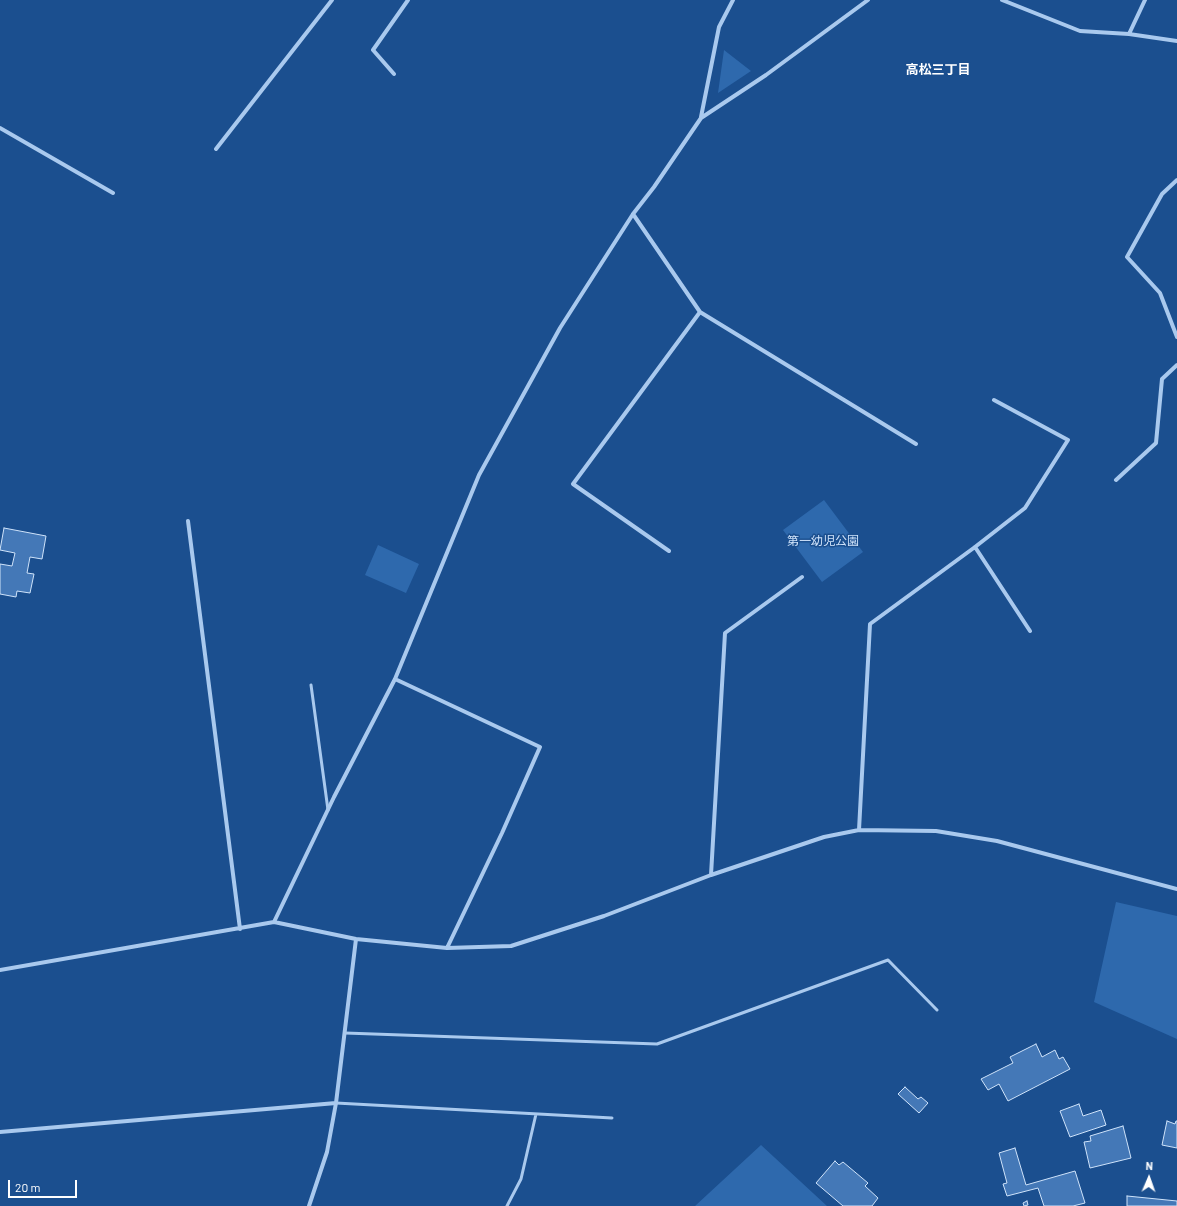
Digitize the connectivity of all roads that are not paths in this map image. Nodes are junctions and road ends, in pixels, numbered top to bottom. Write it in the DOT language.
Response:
graph roads {
  1 [pos="332,0"];
  2 [pos="408,0"];
  3 [pos="733,0"];
  4 [pos="868,0"];
  5 [pos="1002,0"];
  6 [pos="1145,0"];
  7 [pos="1129,34"];
  8 [pos="1177,41"];
  9 [pos="394,74"];
  10 [pos="701,118"];
  11 [pos="0,128"];
  12 [pos="216,149"];
  13 [pos="1177,180"];
  14 [pos="112,193"];
  15 [pos="633,214"];
  16 [pos="700,312"];
  17 [pos="1177,337"];
  18 [pos="1177,365"];
  19 [pos="994,400"];
  20 [pos="916,444"];
  21 [pos="1116,480"];
  22 [pos="188,521"];
  23 [pos="975,547"];
  24 [pos="668,551"];
  25 [pos="802,577"];
  26 [pos="1030,631"];
  27 [pos="395,680"];
  28 [pos="311,685"];
  29 [pos="328,810"];
  30 [pos="859,830"];
  31 [pos="711,876"];
  32 [pos="1177,889"];
  33 [pos="274,922"];
  34 [pos="240,929"];
  35 [pos="356,940"];
  36 [pos="447,948"];
  37 [pos="0,970"];
  38 [pos="937,1010"];
  39 [pos="345,1033"];
  40 [pos="336,1103"];
  41 [pos="536,1114"];
  42 [pos="612,1118"];
  43 [pos="0,1132"];
  44 [pos="309,1206"];
  45 [pos="507,1206"];
  1 -- 12 [label="street"];
  2 -- 9 [label="street"];
  3 -- 10 [label="street"];
  4 -- 10 [label="street"];
  5 -- 7 [label="street"];
  6 -- 7 [label="street"];
  7 -- 8 [label="street"];
  10 -- 15 [label="street"];
  11 -- 14 [label="street"];
  13 -- 17 [label="street"];
  15 -- 16 [label="street"];
  15 -- 27 [label="street"];
  16 -- 20 [label="street"];
  16 -- 24 [label="street"];
  18 -- 21 [label="street"];
  19 -- 23 [label="street"];
  22 -- 34 [label="street"];
  23 -- 26 [label="street"];
  23 -- 30 [label="street"];
  25 -- 31 [label="street"];
  27 -- 29 [label="street"];
  27 -- 36 [label="street"];
  28 -- 29 [label="lane"];
  29 -- 33 [label="street"];
  30 -- 31 [label="street"];
  30 -- 32 [label="street"];
  31 -- 36 [label="street"];
  33 -- 34 [label="street"];
  33 -- 35 [label="street"];
  34 -- 37 [label="street"];
  35 -- 36 [label="street"];
  35 -- 39 [label="street"];
  38 -- 39 [label="lane"];
  39 -- 40 [label="street"];
  40 -- 41 [label="lane"];
  40 -- 43 [label="street"];
  40 -- 44 [label="street"];
  41 -- 42 [label="lane"];
  41 -- 45 [label="lane"];
}
